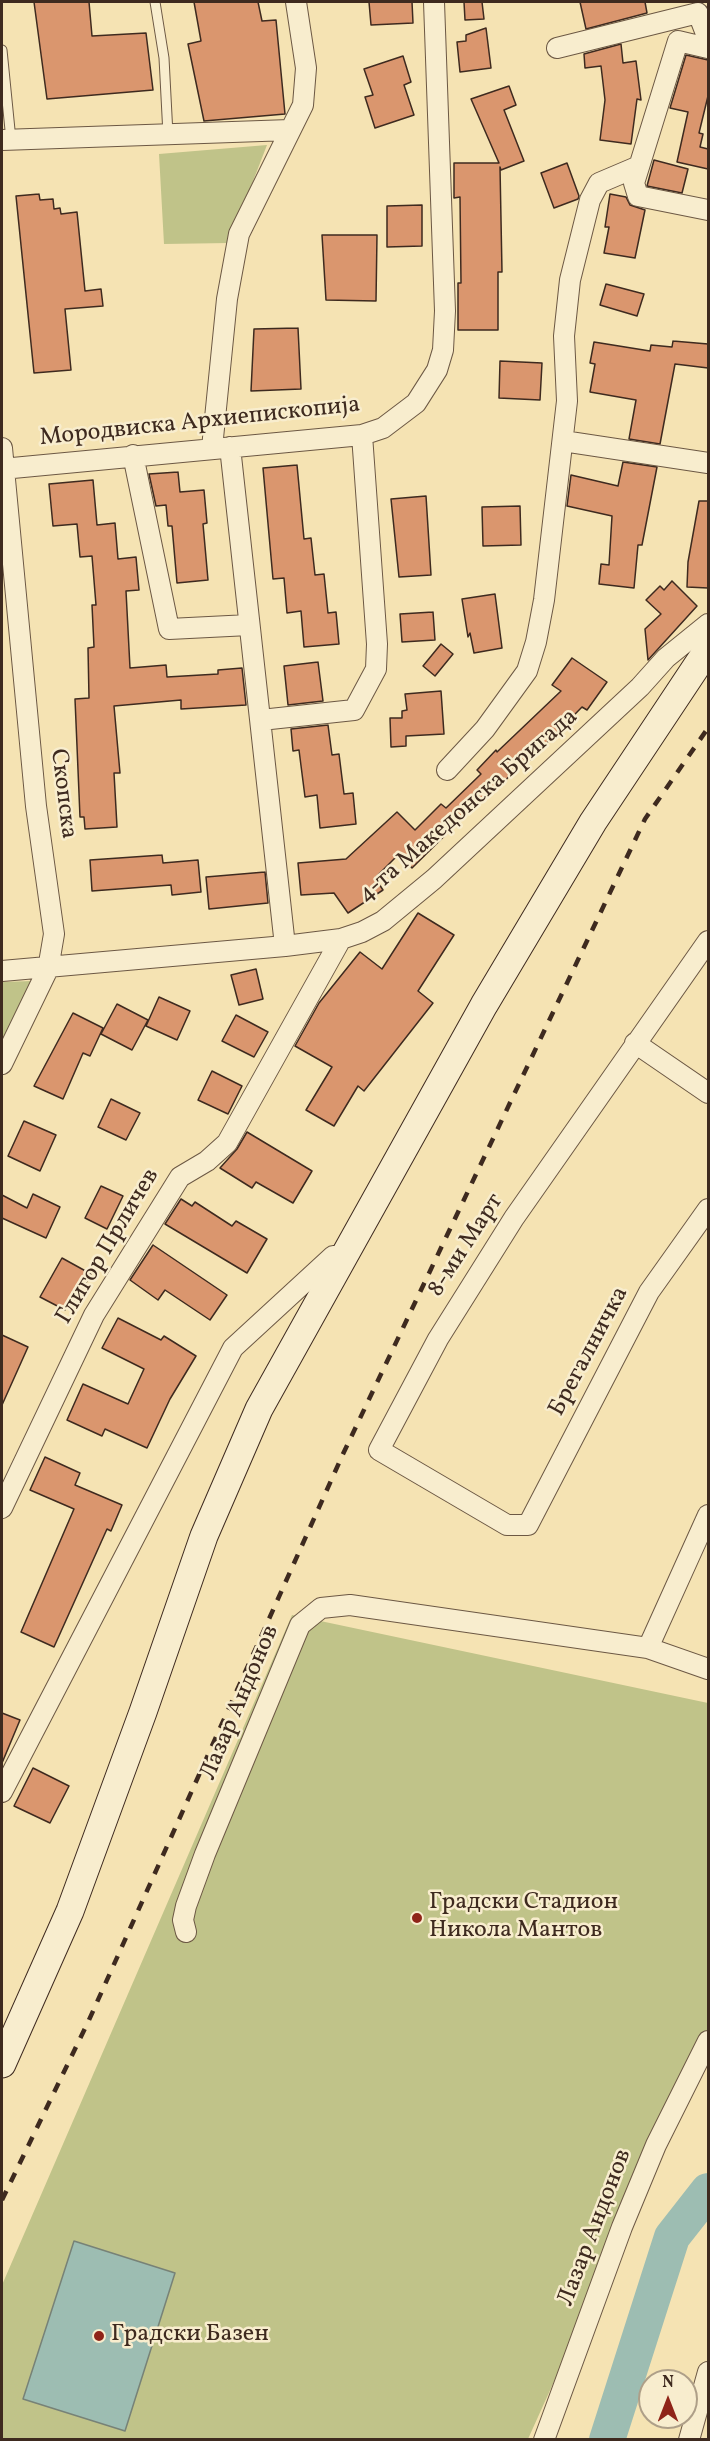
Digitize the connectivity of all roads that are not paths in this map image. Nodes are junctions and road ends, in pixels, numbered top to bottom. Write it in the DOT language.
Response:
graph roads {
  1 [pos="155,2"];
  2 [pos="296,2"];
  3 [pos="434,2"];
  4 [pos="708,39"];
  5 [pos="557,48"];
  6 [pos="708,48"];
  7 [pos="2,50"];
  8 [pos="290,130"];
  9 [pos="168,135"];
  10 [pos="6,140"];
  11 [pos="639,166"];
  12 [pos="708,210"];
  13 [pos="362,435"];
  14 [pos="563,441"];
  15 [pos="2,448"];
  16 [pos="221,448"];
  17 [pos="133,455"];
  18 [pos="708,463"];
  19 [pos="3,468"];
  20 [pos="708,624"];
  21 [pos="249,625"];
  22 [pos="708,648"];
  23 [pos="261,720"];
  24 [pos="447,770"];
  25 [pos="341,939"];
  26 [pos="708,940"];
  27 [pos="285,946"];
  28 [pos="48,969"];
  29 [pos="2,971"];
  30 [pos="635,1043"];
  31 [pos="2,1064"];
  32 [pos="708,1093"];
  33 [pos="708,1209"];
  34 [pos="344,1256"];
  35 [pos="2,1508"];
  36 [pos="708,1515"];
  37 [pos="528,1525"];
  38 [pos="648,1648"];
  39 [pos="708,1669"];
  40 [pos="2,1792"];
  41 [pos="186,1932"];
  42 [pos="708,2041"];
  43 [pos="2,2064"];
  44 [pos="708,2372"];
  45 [pos="544,2439"];
  46 [pos="689,2439"];
  1 -- 9 [label="lane"];
  2 -- 8 [label="street"];
  3 -- 13 [label="street, Мородвиска Архиепископија"];
  4 -- 5 [label="street"];
  6 -- 11 [label="street"];
  7 -- 10 [label="lane"];
  8 -- 9 [label="street"];
  8 -- 16 [label="street"];
  9 -- 10 [label="street"];
  11 -- 12 [label="street"];
  11 -- 14 [label="street"];
  13 -- 16 [label="street, Мородвиска Архиепископија"];
  13 -- 23 [label="street"];
  14 -- 18 [label="street"];
  14 -- 24 [label="street"];
  15 -- 19 [label="street, Скопска"];
  16 -- 17 [label="street, Мородвиска Архиепископија"];
  16 -- 21 [label="street"];
  17 -- 19 [label="street, Мородвиска Архиепископија"];
  17 -- 21 [label="street"];
  19 -- 28 [label="street, Скопска"];
  20 -- 25 [label="street, 4-та Македонска Бригада"];
  21 -- 23 [label="street"];
  22 -- 34 [label="street"];
  23 -- 27 [label="street"];
  25 -- 27 [label="street, 4-та Македонска Бригада"];
  25 -- 35 [label="street, Глигор Прличев"];
  26 -- 30 [label="street, 8-ми Март"];
  27 -- 28 [label="street, 4-та Македонска Бригада"];
  28 -- 29 [label="street, 4-та Македонска Бригада"];
  28 -- 31 [label="street, Скопска"];
  30 -- 32 [label="street"];
  30 -- 37 [label="street, 8-ми Март"];
  33 -- 37 [label="street, Брегалничка"];
  34 -- 40 [label="street"];
  34 -- 43 [label="street"];
  36 -- 38 [label="street"];
  38 -- 39 [label="street, Лазар Андонов"];
  38 -- 41 [label="street, Лазар Андонов"];
  42 -- 45 [label="street, Лазар Андонов"];
  44 -- 46 [label="street"];
}
